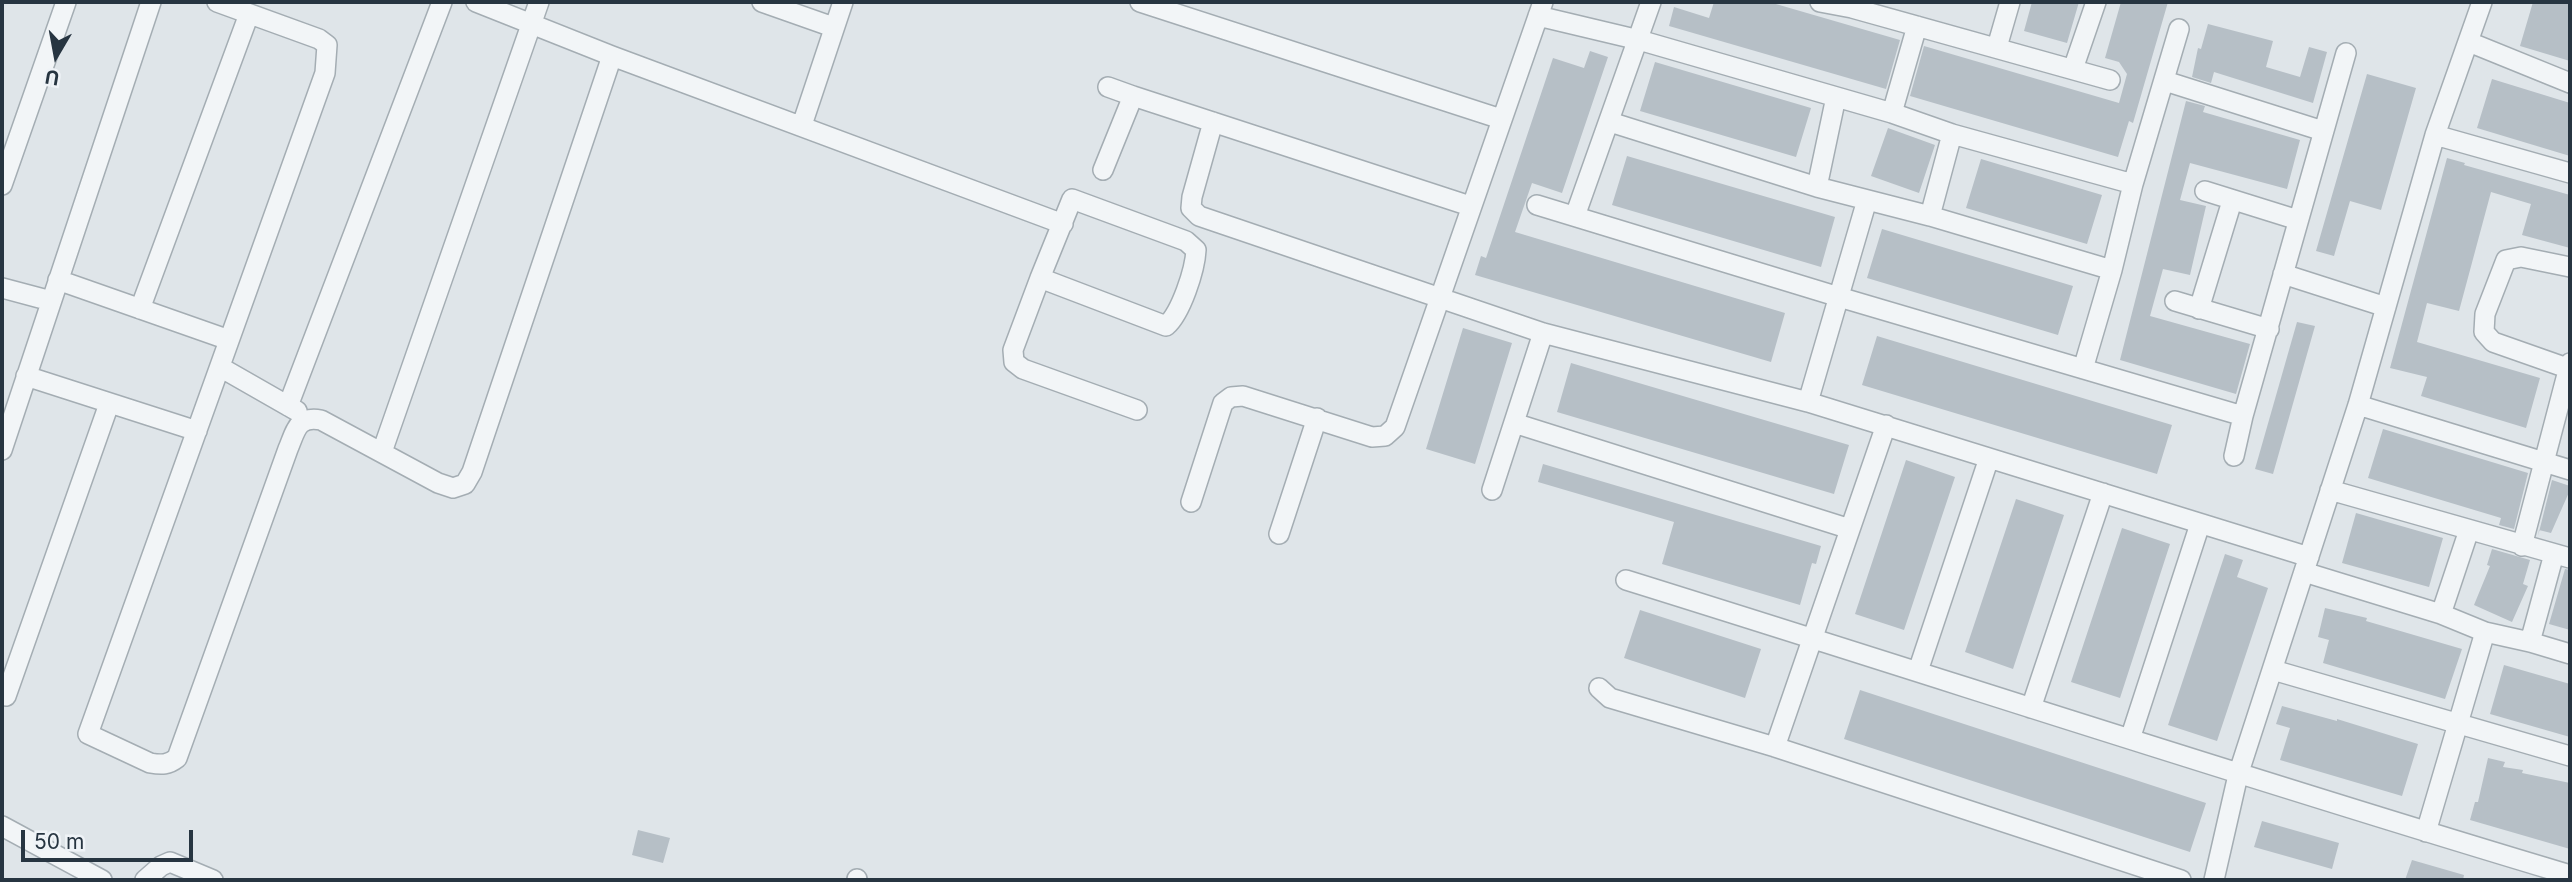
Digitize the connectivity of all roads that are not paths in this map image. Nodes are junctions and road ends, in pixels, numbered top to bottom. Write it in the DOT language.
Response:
graph roads {
  1 [pos="66,2"];
  2 [pos="151,2"];
  3 [pos="217,2"];
  4 [pos="442,2"];
  5 [pos="476,2"];
  6 [pos="539,2"];
  7 [pos="762,2"];
  8 [pos="843,2"];
  9 [pos="1140,2"];
  10 [pos="1651,2"];
  11 [pos="1820,2"];
  12 [pos="2010,2"];
  13 [pos="2096,2"];
  14 [pos="2482,2"];
  15 [pos="1853,5"];
  16 [pos="1540,9"];
  17 [pos="248,14"];
  18 [pos="532,23"];
  19 [pos="1917,26"];
  20 [pos="833,27"];
  21 [pos="2179,29"];
  22 [pos="1639,40"];
  23 [pos="2469,42"];
  24 [pos="1997,47"];
  25 [pos="2346,53"];
  26 [pos="612,56"];
  27 [pos="2073,69"];
  28 [pos="2110,80"];
  29 [pos="2165,81"];
  30 [pos="2570,83"];
  31 [pos="1108,87"];
  32 [pos="1133,96"];
  33 [pos="1836,97"];
  34 [pos="1892,113"];
  35 [pos="1501,119"];
  36 [pos="1213,122"];
  37 [pos="1610,122"];
  38 [pos="802,125"];
  39 [pos="2323,131"];
  40 [pos="1952,134"];
  41 [pos="2435,135"];
  42 [pos="1103,170"];
  43 [pos="2570,173"];
  44 [pos="2133,184"];
  45 [pos="2,185"];
  46 [pos="1817,187"];
  47 [pos="2205,191"];
  48 [pos="1867,200"];
  49 [pos="2232,201"];
  50 [pos="1537,205"];
  51 [pos="1470,206"];
  52 [pos="1574,216"];
  53 [pos="1930,216"];
  54 [pos="2298,220"];
  55 [pos="1063,224"];
  56 [pos="2570,267"];
  57 [pos="2112,270"];
  58 [pos="2283,274"];
  59 [pos="1040,278"];
  60 [pos="58,281"];
  61 [pos="2,288"];
  62 [pos="1441,297"];
  63 [pos="1839,297"];
  64 [pos="2175,300"];
  65 [pos="51,301"];
  66 [pos="2386,306"];
  67 [pos="140,309"];
  68 [pos="2199,309"];
  69 [pos="2269,329"];
  70 [pos="1543,333"];
  71 [pos="229,340"];
  72 [pos="220,367"];
  73 [pos="2570,367"];
  74 [pos="2083,369"];
  75 [pos="26,376"];
  76 [pos="1808,402"];
  77 [pos="109,404"];
  78 [pos="2358,405"];
  79 [pos="288,406"];
  80 [pos="1137,410"];
  81 [pos="2243,416"];
  82 [pos="311,418"];
  83 [pos="1317,418"];
  84 [pos="1514,423"];
  85 [pos="1886,425"];
  86 [pos="197,430"];
  87 [pos="2,450"];
  88 [pos="382,453"];
  89 [pos="2234,456"];
  90 [pos="1989,458"];
  91 [pos="2544,463"];
  92 [pos="2570,470"];
  93 [pos="1492,490"];
  94 [pos="2330,490"];
  95 [pos="2103,493"];
  96 [pos="1191,502"];
  97 [pos="2200,524"];
  98 [pos="1850,529"];
  99 [pos="2469,530"];
  100 [pos="1279,534"];
  101 [pos="2522,546"];
  102 [pos="2562,556"];
  103 [pos="2306,565"];
  104 [pos="1626,580"];
  105 [pos="2441,614"];
  106 [pos="2484,632"];
  107 [pos="1812,638"];
  108 [pos="2530,642"];
  109 [pos="2570,654"];
  110 [pos="2273,670"];
  111 [pos="1918,671"];
  112 [pos="1599,688"];
  113 [pos="2,694"];
  114 [pos="2031,708"];
  115 [pos="2458,724"];
  116 [pos="2130,739"];
  117 [pos="1775,747"];
  118 [pos="2570,757"];
  119 [pos="2238,775"];
  120 [pos="2,826"];
  121 [pos="2426,832"];
  122 [pos="2570,875"];
  123 [pos="102,880"];
  124 [pos="145,880"];
  125 [pos="213,880"];
  126 [pos="2181,880"];
  127 [pos="2214,880"];
  1 -- 45 [label="street"];
  2 -- 60 [label="street"];
  3 -- 17 [label="street"];
  4 -- 79 [label="street"];
  5 -- 18 [label="street"];
  6 -- 18 [label="street"];
  7 -- 20 [label="street"];
  8 -- 20 [label="street"];
  9 -- 35 [label="street"];
  10 -- 22 [label="street"];
  11 -- 15 [label="street"];
  12 -- 24 [label="street"];
  13 -- 27 [label="street"];
  14 -- 23 [label="street"];
  15 -- 19 [label="street"];
  16 -- 22 [label="street"];
  16 -- 35 [label="street"];
  17 -- 67 [label="street"];
  17 -- 71 [label="street"];
  18 -- 26 [label="street"];
  18 -- 88 [label="street"];
  19 -- 24 [label="street"];
  19 -- 34 [label="street"];
  20 -- 38 [label="street"];
  21 -- 29 [label="street"];
  22 -- 33 [label="street"];
  22 -- 37 [label="street"];
  23 -- 30 [label="street"];
  23 -- 41 [label="street"];
  24 -- 27 [label="street"];
  25 -- 39 [label="street"];
  26 -- 38 [label="street"];
  26 -- 88 [label="street"];
  27 -- 28 [label="street"];
  29 -- 39 [label="street"];
  29 -- 44 [label="street"];
  31 -- 32 [label="street"];
  32 -- 36 [label="street"];
  32 -- 42 [label="street"];
  33 -- 34 [label="street"];
  33 -- 46 [label="street"];
  34 -- 40 [label="street"];
  35 -- 51 [label="street"];
  36 -- 51 [label="street"];
  36 -- 62 [label="street"];
  37 -- 46 [label="street"];
  37 -- 52 [label="street"];
  38 -- 55 [label="street"];
  39 -- 54 [label="street"];
  40 -- 44 [label="street"];
  40 -- 53 [label="street"];
  41 -- 43 [label="street"];
  41 -- 66 [label="street"];
  44 -- 57 [label="street"];
  46 -- 48 [label="street"];
  47 -- 49 [label="street"];
  48 -- 53 [label="street"];
  48 -- 63 [label="street"];
  49 -- 54 [label="street"];
  49 -- 68 [label="street"];
  50 -- 52 [label="street"];
  51 -- 62 [label="street"];
  52 -- 63 [label="street"];
  53 -- 57 [label="street"];
  54 -- 58 [label="street"];
  55 -- 59 [label="street"];
  55 -- 59 [label="street"];
  56 -- 73 [label="street"];
  57 -- 74 [label="street"];
  58 -- 66 [label="street"];
  58 -- 69 [label="street"];
  59 -- 80 [label="street"];
  60 -- 65 [label="street"];
  60 -- 67 [label="street"];
  61 -- 65 [label="street"];
  62 -- 70 [label="street"];
  62 -- 83 [label="street"];
  63 -- 74 [label="street"];
  63 -- 76 [label="street"];
  64 -- 68 [label="street"];
  65 -- 75 [label="street"];
  66 -- 78 [label="street"];
  67 -- 71 [label="street"];
  68 -- 69 [label="street"];
  69 -- 81 [label="street"];
  70 -- 76 [label="street"];
  70 -- 84 [label="street"];
  71 -- 72 [label="street"];
  72 -- 79 [label="street"];
  72 -- 86 [label="street"];
  73 -- 91 [label="street"];
  74 -- 81 [label="street"];
  75 -- 77 [label="street"];
  75 -- 87 [label="street"];
  76 -- 85 [label="street"];
  77 -- 86 [label="street"];
  77 -- 113 [label="street"];
  78 -- 91 [label="street"];
  78 -- 94 [label="street"];
  79 -- 82 [label="street"];
  81 -- 89 [label="street"];
  82 -- 86 [label="street"];
  82 -- 88 [label="street"];
  83 -- 96 [label="street"];
  83 -- 100 [label="street"];
  84 -- 93 [label="street"];
  84 -- 98 [label="street"];
  85 -- 90 [label="street"];
  85 -- 98 [label="street"];
  90 -- 95 [label="street"];
  90 -- 111 [label="street"];
  91 -- 92 [label="street"];
  91 -- 101 [label="street"];
  94 -- 99 [label="street"];
  94 -- 103 [label="street"];
  95 -- 97 [label="street"];
  95 -- 114 [label="street"];
  97 -- 103 [label="street"];
  97 -- 116 [label="street"];
  98 -- 107 [label="street"];
  99 -- 101 [label="street"];
  99 -- 105 [label="street"];
  101 -- 102 [label="street"];
  102 -- 108 [label="street"];
  103 -- 105 [label="street"];
  103 -- 110 [label="street"];
  104 -- 107 [label="street"];
  105 -- 106 [label="street"];
  106 -- 108 [label="street"];
  106 -- 115 [label="street"];
  107 -- 111 [label="street"];
  107 -- 117 [label="street"];
  108 -- 109 [label="street"];
  110 -- 115 [label="street"];
  110 -- 119 [label="street"];
  111 -- 114 [label="street"];
  112 -- 117 [label="street"];
  114 -- 116 [label="street"];
  115 -- 118 [label="street"];
  115 -- 121 [label="street"];
  116 -- 119 [label="street"];
  117 -- 126 [label="street"];
  119 -- 121 [label="street"];
  119 -- 127 [label="street"];
  120 -- 123 [label="street"];
  121 -- 122 [label="street"];
  124 -- 125 [label="street"];
}
